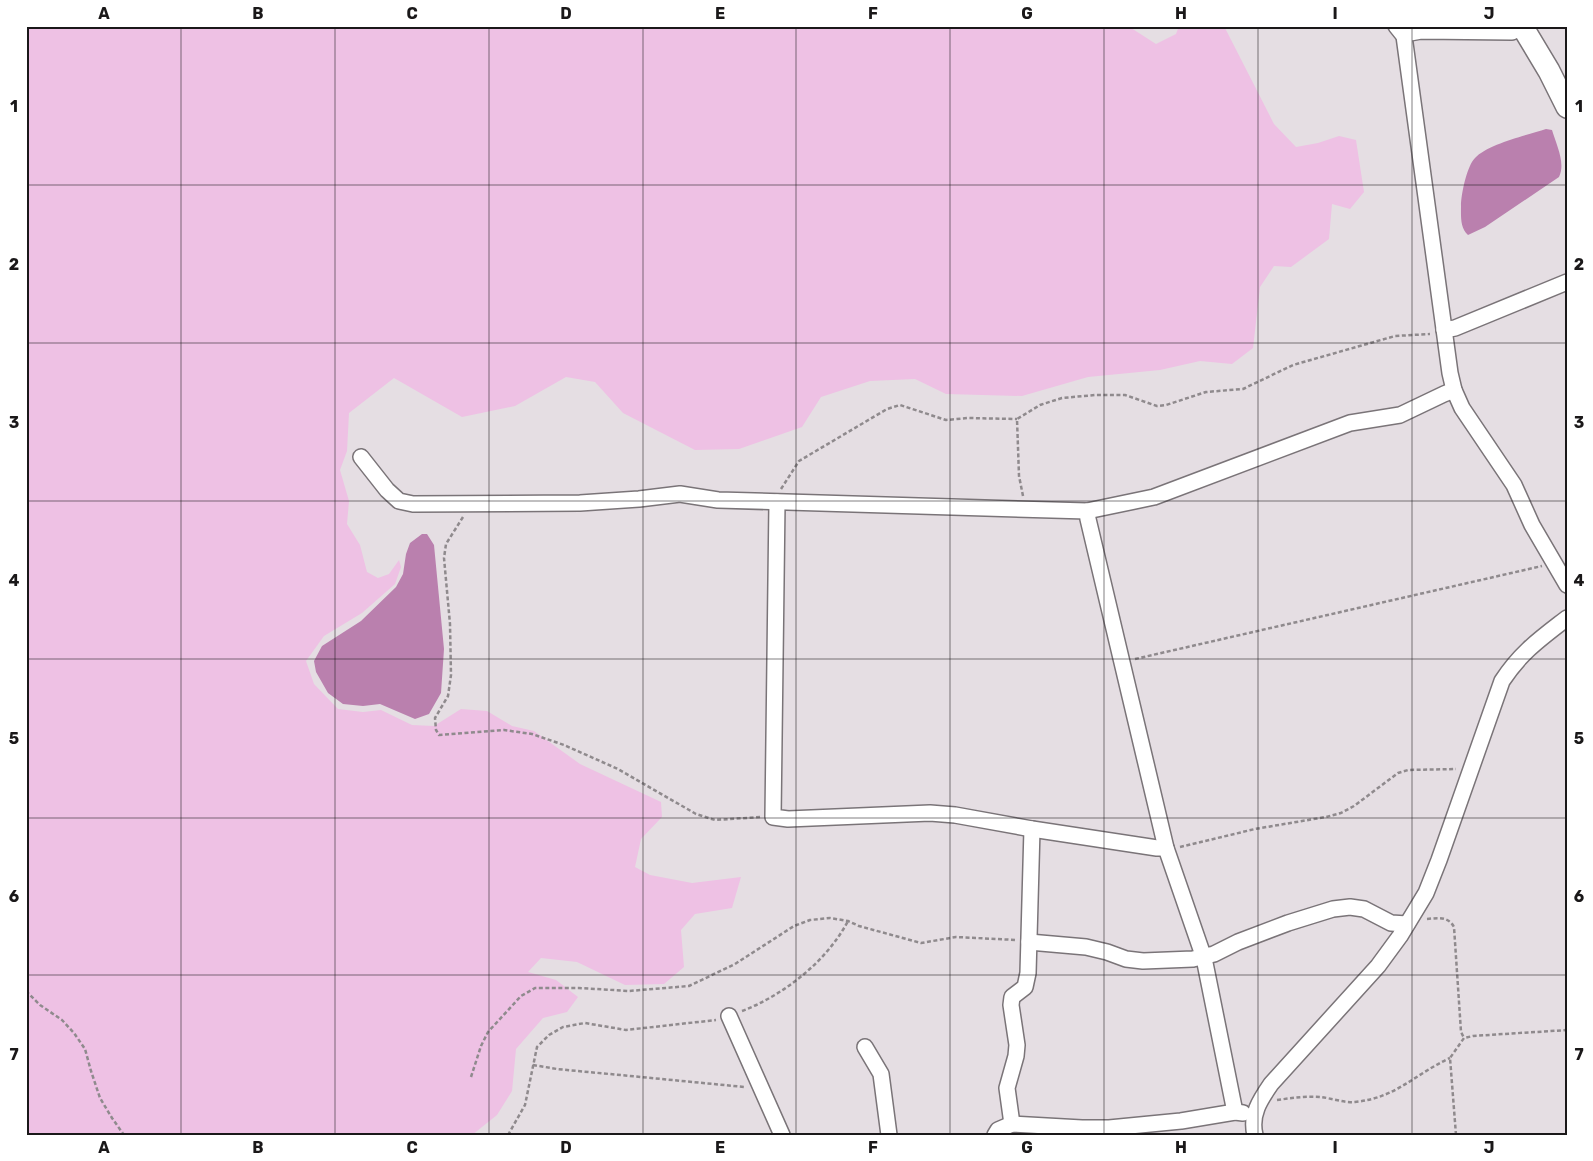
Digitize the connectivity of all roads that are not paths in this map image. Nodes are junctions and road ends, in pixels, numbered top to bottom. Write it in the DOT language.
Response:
graph roads {
  1 [pos="1522,26"];
  2 [pos="1400,31"];
  3 [pos="1567,107"];
  4 [pos="1567,282"];
  5 [pos="1444,330"];
  6 [pos="1454,390"];
  7 [pos="361,457"];
  8 [pos="778,502"];
  9 [pos="1087,511"];
  10 [pos="1567,585"];
  11 [pos="1567,618"];
  12 [pos="1032,829"];
  13 [pos="1166,848"];
  14 [pos="1407,924"];
  15 [pos="1029,942"];
  16 [pos="1204,958"];
  17 [pos="729,1016"];
  18 [pos="865,1047"];
  19 [pos="1257,1108"];
  20 [pos="1235,1112"];
  21 [pos="1012,1124"];
  22 [pos="782,1135"];
  23 [pos="889,1135"];
  24 [pos="995,1135"];
  25 [pos="1255,1135"];
  1 -- 2 [label="street"];
  1 -- 3 [label="main road"];
  2 -- 5 [label="street"];
  4 -- 5 [label="street"];
  5 -- 6 [label="street"];
  6 -- 9 [label="street"];
  6 -- 10 [label="street"];
  7 -- 8 [label="street"];
  8 -- 9 [label="street"];
  8 -- 12 [label="street"];
  9 -- 13 [label="street"];
  11 -- 14 [label="street"];
  12 -- 13 [label="street"];
  12 -- 15 [label="street"];
  13 -- 16 [label="street"];
  14 -- 16 [label="street"];
  14 -- 19 [label="street"];
  15 -- 16 [label="street"];
  15 -- 21 [label="street"];
  16 -- 20 [label="street"];
  17 -- 22 [label="street"];
  18 -- 23 [label="street"];
  19 -- 20 [label="street"];
  19 -- 25 [label="street"];
  20 -- 21 [label="street"];
  21 -- 24 [label="street"];
}
